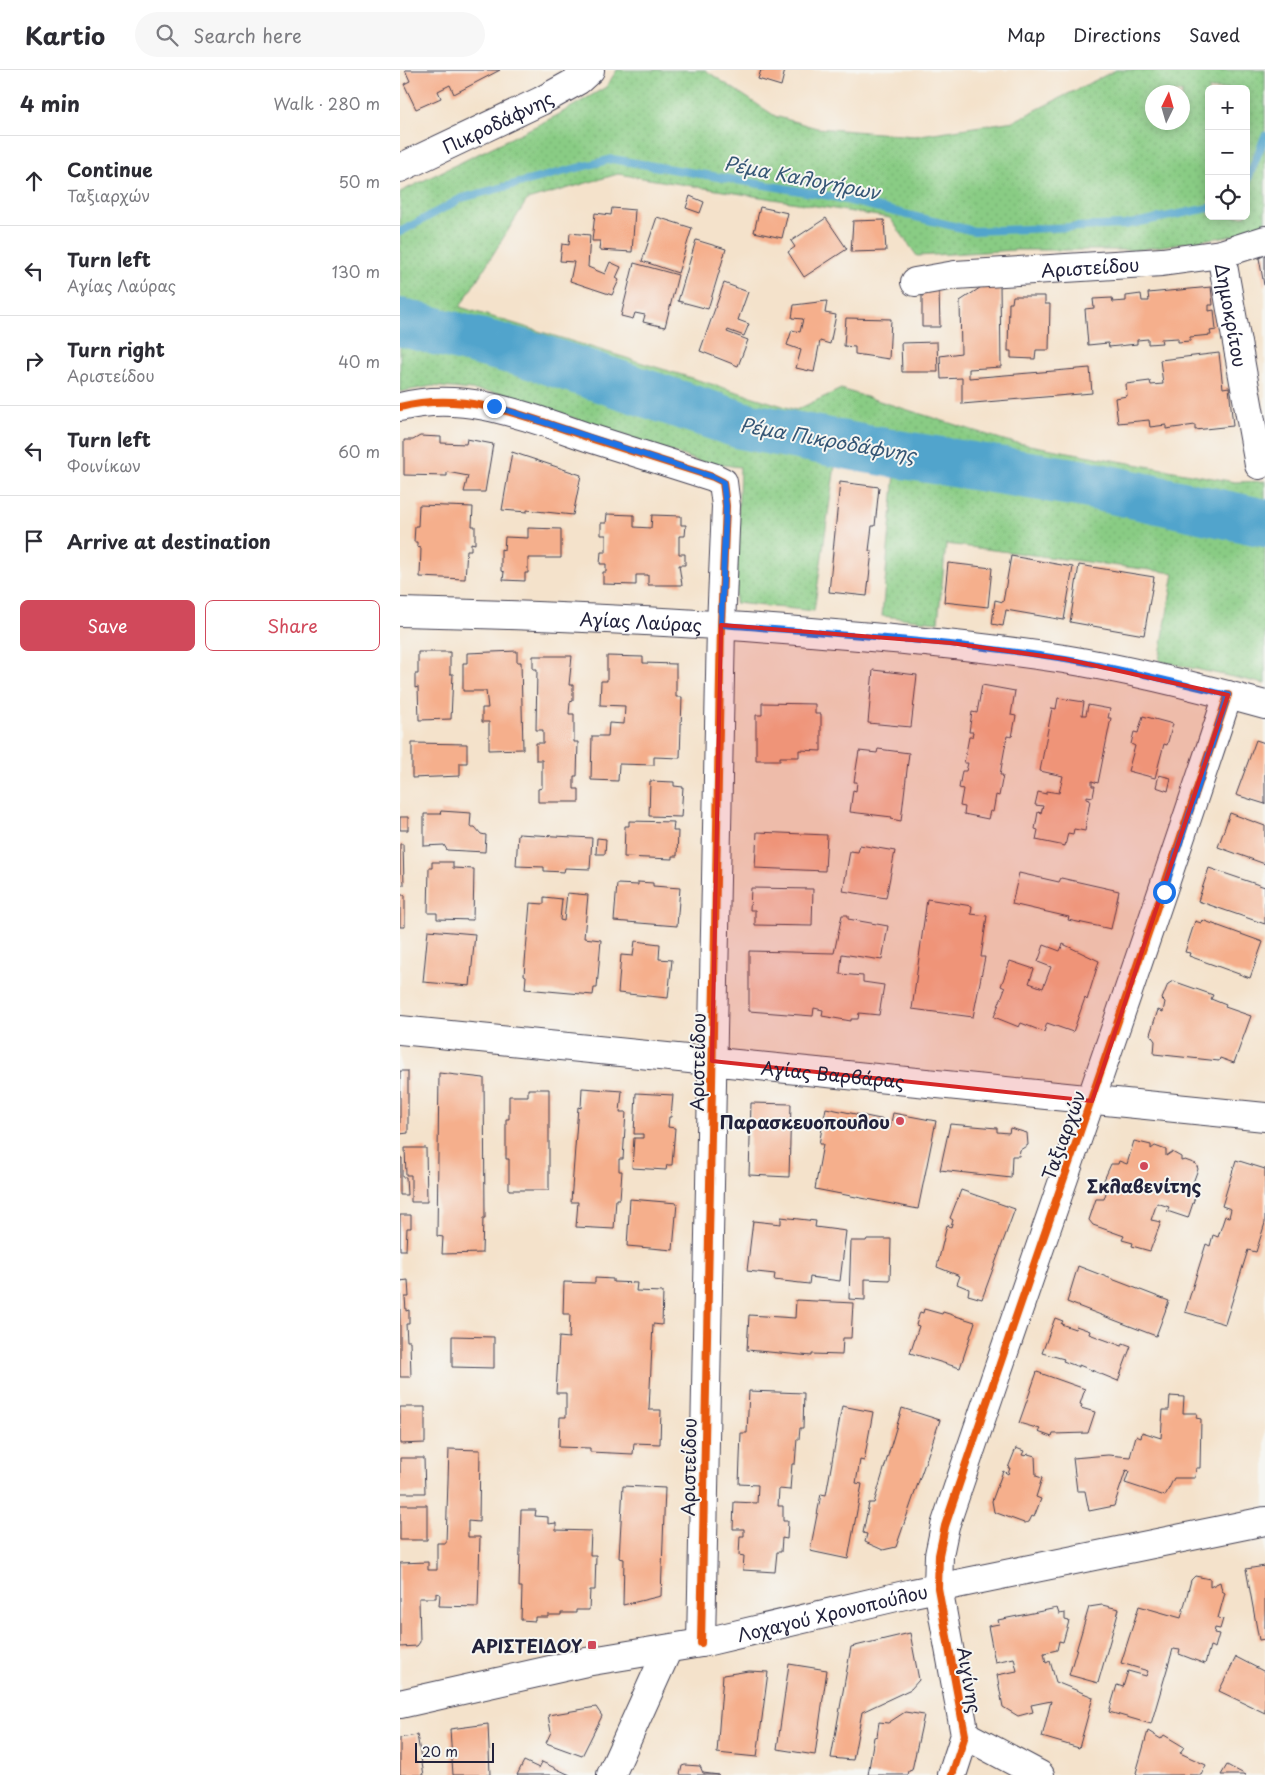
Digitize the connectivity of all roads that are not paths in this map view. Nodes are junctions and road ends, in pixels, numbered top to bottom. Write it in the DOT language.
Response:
graph roads {
  1 [pos="590,70"];
  2 [pos="400,168"];
  3 [pos="1265,240"];
  4 [pos="1222,254"];
  5 [pos="914,282"];
  6 [pos="400,407"];
  7 [pos="1259,464"];
  8 [pos="400,612"];
  9 [pos="721,625"];
  10 [pos="1228,695"];
  11 [pos="1265,705"];
  12 [pos="400,1030"];
  13 [pos="712,1061"];
  14 [pos="1092,1101"];
  15 [pos="1265,1117"];
  16 [pos="1265,1520"];
  17 [pos="938,1588"];
  18 [pos="701,1643"];
  19 [pos="668,1649"];
  20 [pos="400,1704"];
  21 [pos="965,1736"];
  22 [pos="611,1775"];
  23 [pos="952,1775"];
  24 [pos="1040,1775"];
  1 -- 2 [label="street, Πικροδάφνης"];
  3 -- 4 [label="street, Αριστείδου"];
  4 -- 5 [label="street, Αριστείδου"];
  4 -- 7 [label="street, Δημοκρίτου"];
  6 -- 9 [label="street, Αριστείδου"];
  8 -- 9 [label="street, Αγίας Λαύρας"];
  9 -- 10 [label="street, Αγίας Λαύρας"];
  9 -- 13 [label="street, Αριστείδου"];
  10 -- 11 [label="street, Αγίας Λαύρας"];
  10 -- 14 [label="street, Ταξιαρχών"];
  12 -- 13 [label="street, Αγίας Βαρβάρας"];
  13 -- 14 [label="street, Αγίας Βαρβάρας"];
  13 -- 18 [label="street, Αριστείδου"];
  14 -- 15 [label="street, Αγίας Βαρβάρας"];
  14 -- 17 [label="street, Ταξιαρχών"];
  16 -- 17 [label="street, Λοχαγού Χρονοπούλου"];
  17 -- 18 [label="street, Λοχαγού Χρονοπούλου"];
  17 -- 21 [label="street, Αιγίνης"];
  18 -- 19 [label="street, Λοχαγού Χρονοπούλου"];
  19 -- 20 [label="street, Λοχαγού Χρονοπούλου"];
  19 -- 22 [label="street"];
  21 -- 23 [label="street, Αιγίνης"];
  21 -- 24 [label="street"];
}
